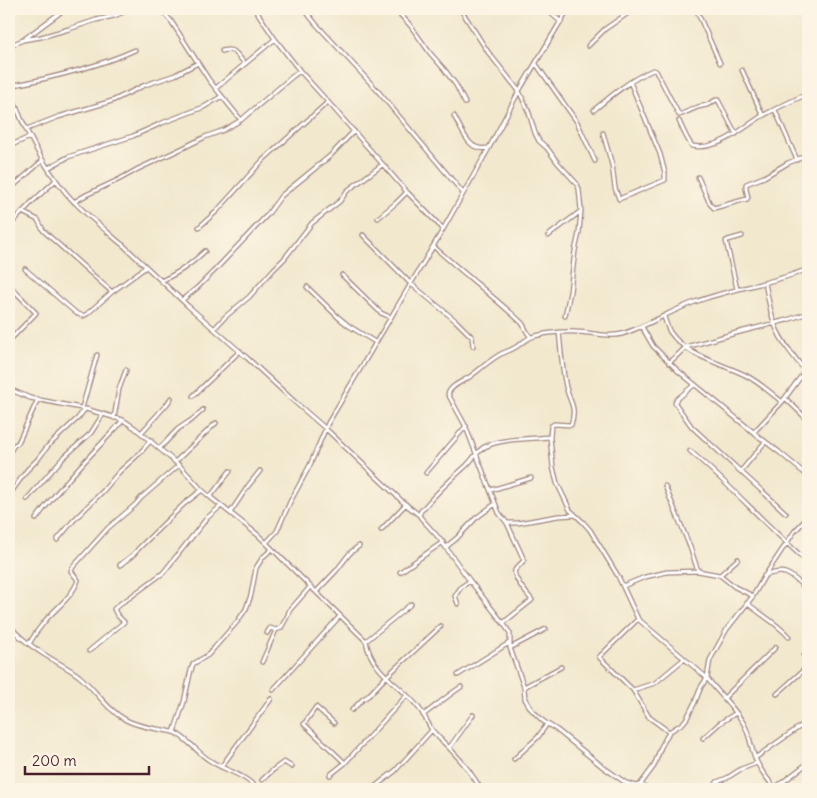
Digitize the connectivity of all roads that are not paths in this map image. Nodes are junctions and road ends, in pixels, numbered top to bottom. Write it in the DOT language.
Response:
graph roads {
  1 [pos="65,9"];
  2 [pos="131,9"];
  3 [pos="160,9"];
  4 [pos="255,9"];
  5 [pos="304,9"];
  6 [pos="395,9"];
  7 [pos="459,9"];
  8 [pos="546,9"];
  9 [pos="568,9"];
  10 [pos="634,9"];
  11 [pos="696,9"];
  12 [pos="561,22"];
  13 [pos="275,39"];
  14 [pos="24,40"];
  15 [pos="9,46"];
  16 [pos="588,46"];
  17 [pos="135,50"];
  18 [pos="222,51"];
  19 [pos="198,63"];
  20 [pos="720,63"];
  21 [pos="245,64"];
  22 [pos="536,64"];
  23 [pos="742,70"];
  24 [pos="300,72"];
  25 [pos="630,82"];
  26 [pos="9,87"];
  27 [pos="216,88"];
  28 [pos="520,91"];
  29 [pos="808,94"];
  30 [pos="222,96"];
  31 [pos="328,102"];
  32 [pos="465,103"];
  33 [pos="17,108"];
  34 [pos="594,110"];
  35 [pos="775,110"];
  36 [pos="9,113"];
  37 [pos="454,116"];
  38 [pos="764,116"];
  39 [pos="241,120"];
  40 [pos="679,121"];
  41 [pos="27,128"];
  42 [pos="354,131"];
  43 [pos="603,133"];
  44 [pos="736,134"];
  45 [pos="30,137"];
  46 [pos="9,146"];
  47 [pos="489,148"];
  48 [pos="808,155"];
  49 [pos="43,160"];
  50 [pos="797,160"];
  51 [pos="594,161"];
  52 [pos="382,165"];
  53 [pos="48,168"];
  54 [pos="698,177"];
  55 [pos="56,180"];
  56 [pos="9,190"];
  57 [pos="407,192"];
  58 [pos="463,194"];
  59 [pos="74,202"];
  60 [pos="582,210"];
  61 [pos="22,212"];
  62 [pos="378,218"];
  63 [pos="9,226"];
  64 [pos="200,226"];
  65 [pos="443,229"];
  66 [pos="363,235"];
  67 [pos="548,236"];
  68 [pos="742,236"];
  69 [pos="432,246"];
  70 [pos="205,251"];
  71 [pos="146,266"];
  72 [pos="25,269"];
  73 [pos="808,269"];
  74 [pos="342,275"];
  75 [pos="161,281"];
  76 [pos="410,283"];
  77 [pos="765,283"];
  78 [pos="9,285"];
  79 [pos="307,287"];
  80 [pos="737,289"];
  81 [pos="112,292"];
  82 [pos="181,300"];
  83 [pos="808,313"];
  84 [pos="565,316"];
  85 [pos="390,317"];
  86 [pos="664,317"];
  87 [pos="774,324"];
  88 [pos="642,327"];
  89 [pos="214,329"];
  90 [pos="559,332"];
  91 [pos="532,337"];
  92 [pos="9,341"];
  93 [pos="375,342"];
  94 [pos="474,346"];
  95 [pos="686,347"];
  96 [pos="240,351"];
  97 [pos="97,355"];
  98 [pos="669,362"];
  99 [pos="808,367"];
  100 [pos="126,370"];
  101 [pos="805,371"];
  102 [pos="808,374"];
  103 [pos="694,385"];
  104 [pos="9,389"];
  105 [pos="193,396"];
  106 [pos="171,398"];
  107 [pos="785,398"];
  108 [pos="38,399"];
  109 [pos="782,402"];
  110 [pos="84,408"];
  111 [pos="203,410"];
  112 [pos="103,414"];
  113 [pos="114,418"];
  114 [pos="123,420"];
  115 [pos="808,420"];
  116 [pos="216,423"];
  117 [pos="466,426"];
  118 [pos="326,428"];
  119 [pos="141,432"];
  120 [pos="754,432"];
  121 [pos="550,437"];
  122 [pos="151,440"];
  123 [pos="765,442"];
  124 [pos="160,448"];
  125 [pos="690,451"];
  126 [pos="9,453"];
  127 [pos="477,454"];
  128 [pos="175,462"];
  129 [pos="179,464"];
  130 [pos="230,471"];
  131 [pos="741,471"];
  132 [pos="260,472"];
  133 [pos="426,473"];
  134 [pos="808,476"];
  135 [pos="532,478"];
  136 [pos="665,486"];
  137 [pos="202,490"];
  138 [pos="491,490"];
  139 [pos="12,491"];
  140 [pos="210,497"];
  141 [pos="27,499"];
  142 [pos="406,504"];
  143 [pos="495,504"];
  144 [pos="221,506"];
  145 [pos="230,513"];
  146 [pos="786,513"];
  147 [pos="419,515"];
  148 [pos="575,515"];
  149 [pos="808,517"];
  150 [pos="36,519"];
  151 [pos="506,523"];
  152 [pos="381,530"];
  153 [pos="57,540"];
  154 [pos="442,542"];
  155 [pos="266,543"];
  156 [pos="786,543"];
  157 [pos="359,546"];
  158 [pos="446,547"];
  159 [pos="272,549"];
  160 [pos="738,559"];
  161 [pos="808,562"];
  162 [pos="120,565"];
  163 [pos="698,571"];
  164 [pos="400,572"];
  165 [pos="720,575"];
  166 [pos="764,576"];
  167 [pos="470,581"];
  168 [pos="623,586"];
  169 [pos="310,587"];
  170 [pos="808,591"];
  171 [pos="316,592"];
  172 [pos="753,596"];
  173 [pos="747,603"];
  174 [pos="411,604"];
  175 [pos="458,604"];
  176 [pos="340,616"];
  177 [pos="638,619"];
  178 [pos="503,623"];
  179 [pos="9,625"];
  180 [pos="441,626"];
  181 [pos="546,629"];
  182 [pos="276,630"];
  183 [pos="267,633"];
  184 [pos="789,637"];
  185 [pos="366,642"];
  186 [pos="510,642"];
  187 [pos="29,644"];
  188 [pos="510,648"];
  189 [pos="776,648"];
  190 [pos="89,651"];
  191 [pos="804,656"];
  192 [pos="684,659"];
  193 [pos="808,659"];
  194 [pos="262,662"];
  195 [pos="808,666"];
  196 [pos="561,667"];
  197 [pos="458,675"];
  198 [pos="386,677"];
  199 [pos="707,678"];
  200 [pos="461,687"];
  201 [pos="524,687"];
  202 [pos="273,690"];
  203 [pos="633,690"];
  204 [pos="777,694"];
  205 [pos="407,695"];
  206 [pos="724,698"];
  207 [pos="271,699"];
  208 [pos="352,710"];
  209 [pos="736,713"];
  210 [pos="424,715"];
  211 [pos="473,715"];
  212 [pos="808,721"];
  213 [pos="334,723"];
  214 [pos="547,724"];
  215 [pos="432,730"];
  216 [pos="174,732"];
  217 [pos="669,732"];
  218 [pos="703,738"];
  219 [pos="449,748"];
  220 [pos="514,758"];
  221 [pos="755,758"];
  222 [pos="344,763"];
  223 [pos="757,763"];
  224 [pos="808,763"];
  225 [pos="221,767"];
  226 [pos="292,767"];
  227 [pos="330,775"];
  228 [pos="262,780"];
  229 [pos="641,784"];
  230 [pos="480,788"];
  231 [pos="257,789"];
  232 [pos="372,789"];
  233 [pos="476,789"];
  234 [pos="638,789"];
  235 [pos="647,789"];
  236 [pos="713,789"];
  237 [pos="775,789"];
  1 -- 14 [label="street"];
  2 -- 14 [label="street"];
  3 -- 19 [label="street"];
  4 -- 13 [label="street"];
  5 -- 58 [label="street"];
  6 -- 32 [label="street"];
  7 -- 28 [label="street"];
  8 -- 12 [label="street"];
  9 -- 12 [label="street"];
  10 -- 16 [label="street"];
  11 -- 20 [label="street"];
  12 -- 22 [label="street"];
  13 -- 21 [label="street"];
  13 -- 24 [label="street"];
  14 -- 15 [label="street"];
  17 -- 26 [label="street"];
  18 -- 21 [label="street"];
  19 -- 27 [label="street"];
  19 -- 41 [label="street"];
  21 -- 27 [label="street"];
  22 -- 28 [label="street"];
  22 -- 51 [label="street"];
  23 -- 38 [label="street"];
  24 -- 31 [label="street"];
  24 -- 39 [label="street"];
  25 -- 34 [label="street"];
  25 -- 43 [label="street"];
  25 -- 44 [label="street"];
  26 -- 33 [label="street"];
  27 -- 30 [label="street"];
  28 -- 47 [label="street"];
  28 -- 60 [label="street"];
  29 -- 35 [label="street"];
  30 -- 39 [label="street"];
  30 -- 53 [label="street"];
  31 -- 42 [label="street"];
  31 -- 64 [label="street"];
  33 -- 36 [label="street"];
  33 -- 41 [label="street"];
  35 -- 38 [label="street"];
  35 -- 50 [label="street"];
  37 -- 47 [label="street"];
  38 -- 44 [label="street"];
  39 -- 59 [label="street"];
  40 -- 44 [label="street"];
  41 -- 45 [label="street"];
  42 -- 52 [label="street"];
  42 -- 82 [label="street"];
  45 -- 46 [label="street"];
  45 -- 49 [label="street"];
  47 -- 58 [label="street"];
  48 -- 50 [label="street"];
  49 -- 53 [label="street"];
  49 -- 56 [label="street"];
  50 -- 54 [label="street"];
  52 -- 57 [label="street"];
  52 -- 89 [label="street"];
  53 -- 55 [label="street"];
  55 -- 59 [label="street"];
  55 -- 61 [label="street"];
  57 -- 62 [label="street"];
  57 -- 65 [label="street"];
  58 -- 65 [label="street"];
  59 -- 71 [label="street"];
  60 -- 67 [label="street"];
  60 -- 84 [label="street"];
  61 -- 63 [label="street"];
  61 -- 81 [label="street"];
  65 -- 69 [label="street"];
  66 -- 76 [label="street"];
  68 -- 80 [label="street"];
  69 -- 76 [label="street"];
  69 -- 91 [label="street"];
  70 -- 75 [label="street"];
  71 -- 75 [label="street"];
  71 -- 81 [label="street"];
  72 -- 81 [label="street"];
  73 -- 77 [label="street"];
  74 -- 85 [label="street"];
  75 -- 82 [label="street"];
  76 -- 85 [label="street"];
  76 -- 94 [label="street"];
  77 -- 80 [label="street"];
  77 -- 87 [label="street"];
  78 -- 92 [label="street"];
  79 -- 93 [label="street"];
  80 -- 86 [label="street"];
  82 -- 89 [label="street"];
  83 -- 87 [label="street"];
  85 -- 93 [label="street"];
  86 -- 88 [label="street"];
  86 -- 95 [label="street"];
  87 -- 95 [label="street"];
  87 -- 101 [label="street"];
  88 -- 90 [label="street"];
  88 -- 98 [label="street"];
  89 -- 96 [label="street"];
  90 -- 91 [label="street"];
  90 -- 121 [label="street"];
  91 -- 117 [label="street"];
  93 -- 118 [label="street"];
  95 -- 98 [label="street"];
  95 -- 109 [label="street"];
  96 -- 105 [label="street"];
  96 -- 118 [label="street"];
  97 -- 110 [label="street"];
  98 -- 103 [label="street"];
  99 -- 101 [label="street"];
  100 -- 113 [label="street"];
  101 -- 102 [label="street"];
  101 -- 107 [label="street"];
  103 -- 120 [label="street"];
  103 -- 131 [label="street"];
  104 -- 108 [label="street"];
  106 -- 119 [label="street"];
  107 -- 109 [label="street"];
  107 -- 115 [label="street"];
  108 -- 110 [label="street"];
  108 -- 126 [label="street"];
  109 -- 120 [label="street"];
  110 -- 112 [label="street"];
  110 -- 139 [label="street"];
  111 -- 124 [label="street"];
  112 -- 113 [label="street"];
  112 -- 141 [label="street"];
  113 -- 114 [label="street"];
  114 -- 119 [label="street"];
  114 -- 150 [label="street"];
  116 -- 128 [label="street"];
  117 -- 127 [label="street"];
  117 -- 133 [label="street"];
  118 -- 142 [label="street"];
  118 -- 155 [label="street"];
  119 -- 122 [label="street"];
  120 -- 123 [label="street"];
  121 -- 127 [label="street"];
  121 -- 148 [label="street"];
  122 -- 124 [label="street"];
  122 -- 153 [label="street"];
  123 -- 131 [label="street"];
  123 -- 134 [label="street"];
  124 -- 128 [label="street"];
  125 -- 156 [label="street"];
  127 -- 138 [label="street"];
  127 -- 147 [label="street"];
  128 -- 129 [label="street"];
  129 -- 137 [label="street"];
  129 -- 187 [label="street"];
  130 -- 140 [label="street"];
  131 -- 146 [label="street"];
  132 -- 145 [label="street"];
  135 -- 138 [label="street"];
  136 -- 163 [label="street"];
  137 -- 140 [label="street"];
  137 -- 162 [label="street"];
  138 -- 143 [label="street"];
  140 -- 144 [label="street"];
  142 -- 147 [label="street"];
  142 -- 152 [label="street"];
  143 -- 151 [label="street"];
  143 -- 158 [label="street"];
  144 -- 145 [label="street"];
  144 -- 190 [label="street"];
  145 -- 155 [label="street"];
  147 -- 154 [label="street"];
  148 -- 151 [label="street"];
  148 -- 168 [label="street"];
  149 -- 156 [label="street"];
  151 -- 178 [label="street"];
  154 -- 158 [label="street"];
  154 -- 164 [label="street"];
  155 -- 159 [label="street"];
  156 -- 161 [label="street"];
  156 -- 166 [label="street"];
  157 -- 171 [label="street"];
  158 -- 167 [label="street"];
  159 -- 169 [label="street"];
  159 -- 216 [label="street"];
  160 -- 165 [label="street"];
  163 -- 165 [label="street"];
  163 -- 168 [label="street"];
  165 -- 172 [label="street"];
  166 -- 170 [label="street"];
  166 -- 172 [label="street"];
  167 -- 175 [label="street"];
  167 -- 178 [label="street"];
  168 -- 177 [label="street"];
  169 -- 171 [label="street"];
  169 -- 182 [label="street"];
  171 -- 176 [label="street"];
  172 -- 173 [label="street"];
  173 -- 184 [label="street"];
  173 -- 199 [label="street"];
  174 -- 185 [label="street"];
  176 -- 185 [label="street"];
  176 -- 202 [label="street"];
  177 -- 192 [label="street"];
  177 -- 203 [label="street"];
  178 -- 186 [label="street"];
  179 -- 187 [label="street"];
  180 -- 198 [label="street"];
  181 -- 188 [label="street"];
  182 -- 183 [label="street"];
  182 -- 194 [label="street"];
  185 -- 198 [label="street"];
  186 -- 188 [label="street"];
  186 -- 197 [label="street"];
  187 -- 216 [label="street"];
  188 -- 201 [label="street"];
  189 -- 206 [label="street"];
  191 -- 193 [label="street"];
  192 -- 199 [label="street"];
  192 -- 203 [label="street"];
  195 -- 204 [label="street"];
  196 -- 201 [label="street"];
  198 -- 205 [label="street"];
  198 -- 208 [label="street"];
  199 -- 206 [label="street"];
  199 -- 217 [label="street"];
  200 -- 210 [label="street"];
  201 -- 214 [label="street"];
  203 -- 217 [label="street"];
  205 -- 210 [label="street"];
  205 -- 222 [label="street"];
  206 -- 209 [label="street"];
  207 -- 225 [label="street"];
  209 -- 218 [label="street"];
  209 -- 221 [label="street"];
  210 -- 215 [label="street"];
  211 -- 219 [label="street"];
  212 -- 221 [label="street"];
  213 -- 222 [label="street"];
  214 -- 220 [label="street"];
  214 -- 229 [label="street"];
  215 -- 219 [label="street"];
  215 -- 232 [label="street"];
  216 -- 225 [label="street"];
  217 -- 229 [label="street"];
  219 -- 230 [label="street"];
  221 -- 223 [label="street"];
  222 -- 227 [label="street"];
  223 -- 236 [label="street"];
  223 -- 237 [label="street"];
  224 -- 237 [label="street"];
  225 -- 231 [label="street"];
  226 -- 228 [label="street"];
  229 -- 234 [label="street"];
  229 -- 235 [label="street"];
  230 -- 233 [label="street"];
}
